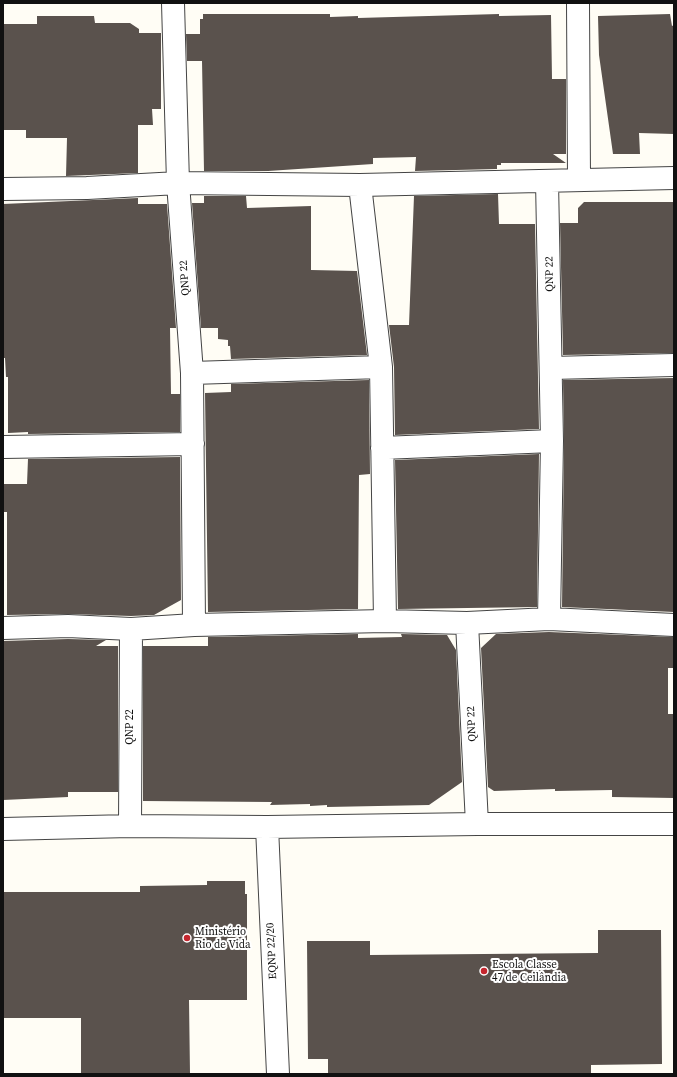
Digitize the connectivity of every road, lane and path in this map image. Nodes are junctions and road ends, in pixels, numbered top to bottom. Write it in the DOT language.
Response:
graph roads {
  1 [pos="173,3"];
  2 [pos="578,3"];
  3 [pos="674,178"];
  4 [pos="579,179"];
  5 [pos="547,181"];
  6 [pos="178,183"];
  7 [pos="360,185"];
  8 [pos="3,189"];
  9 [pos="674,365"];
  10 [pos="381,367"];
  11 [pos="551,368"];
  12 [pos="192,372"];
  13 [pos="552,442"];
  14 [pos="193,444"];
  15 [pos="3,447"];
  16 [pos="382,448"];
  17 [pos="549,619"];
  18 [pos="385,621"];
  19 [pos="467,623"];
  20 [pos="194,625"];
  21 [pos="674,625"];
  22 [pos="3,628"];
  23 [pos="130,629"];
  24 [pos="477,824"];
  25 [pos="674,824"];
  26 [pos="130,826"];
  27 [pos="267,827"];
  28 [pos="3,829"];
  29 [pos="278,1074"];
  1 -- 6 [label="street, QNP 22"];
  2 -- 4 [label="street"];
  3 -- 4 [label="street"];
  4 -- 5 [label="street"];
  5 -- 7 [label="street"];
  5 -- 11 [label="street, QNP 22"];
  6 -- 7 [label="street"];
  6 -- 8 [label="street"];
  6 -- 12 [label="street, QNP 22"];
  7 -- 10 [label="street"];
  9 -- 11 [label="street"];
  10 -- 12 [label="street"];
  10 -- 16 [label="street"];
  11 -- 13 [label="street, QNP 22"];
  12 -- 14 [label="street, QNP 22"];
  13 -- 16 [label="street"];
  13 -- 17 [label="street, QNP 22"];
  14 -- 15 [label="street"];
  14 -- 20 [label="street, QNP 22"];
  16 -- 18 [label="street"];
  17 -- 19 [label="street"];
  17 -- 21 [label="street"];
  18 -- 19 [label="street"];
  18 -- 20 [label="street"];
  19 -- 24 [label="street, QNP 22"];
  20 -- 23 [label="street"];
  22 -- 23 [label="street"];
  23 -- 26 [label="street, QNP 22"];
  24 -- 25 [label="street"];
  24 -- 27 [label="street"];
  26 -- 27 [label="street"];
  26 -- 28 [label="street"];
  27 -- 29 [label="street, EQNP 22/20"];
}
